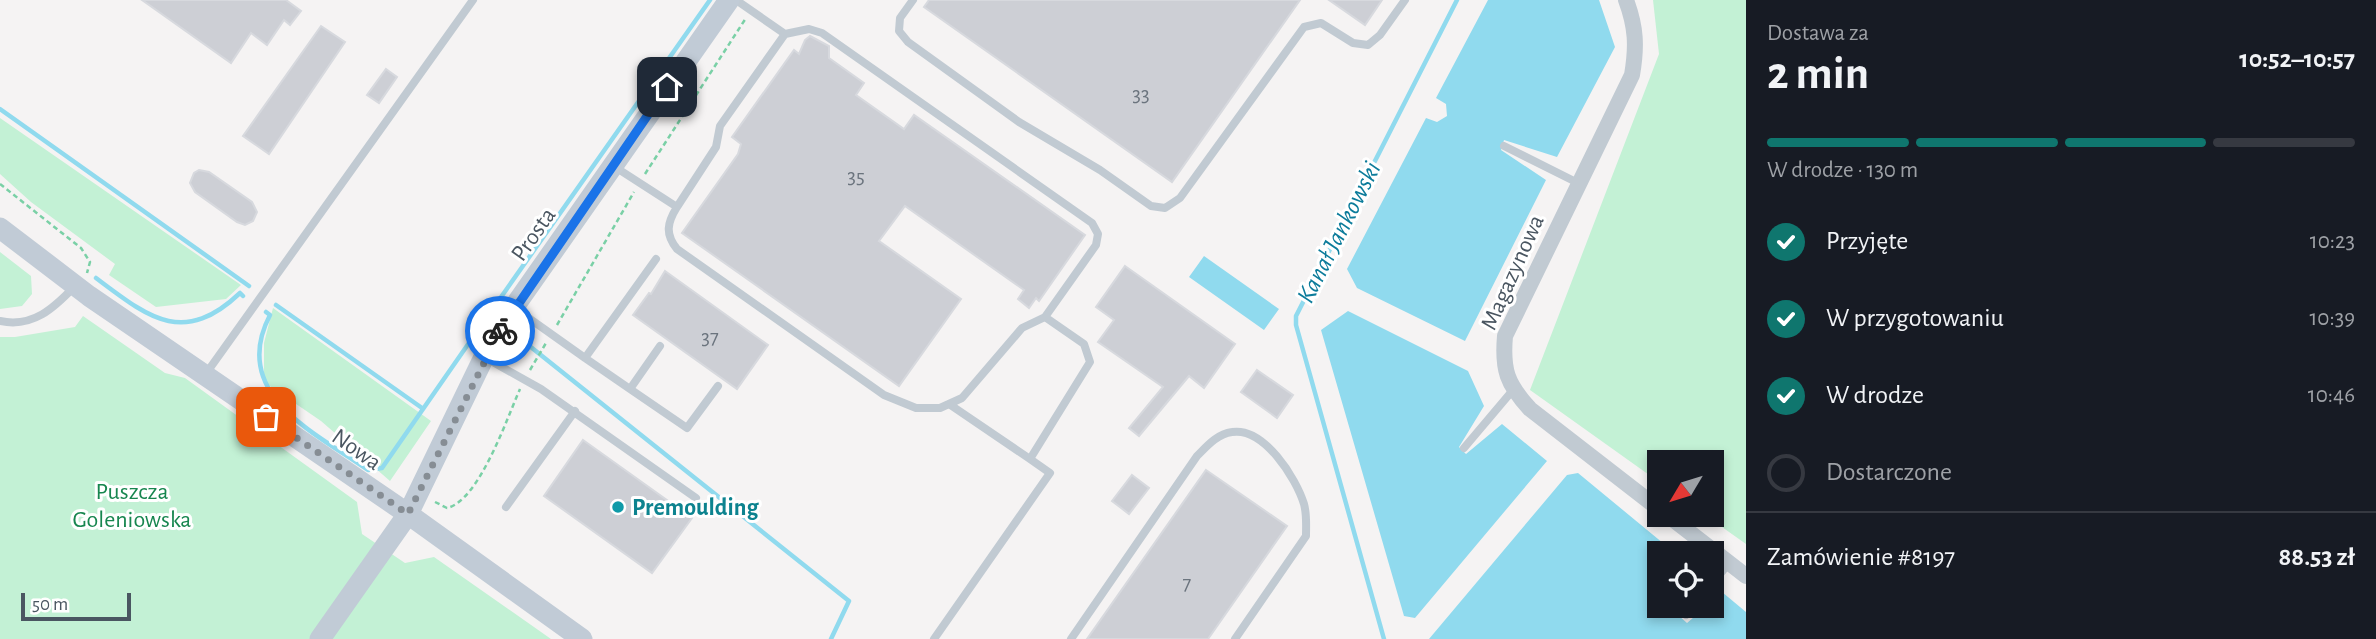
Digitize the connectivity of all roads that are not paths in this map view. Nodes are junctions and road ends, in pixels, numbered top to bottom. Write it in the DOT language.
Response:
graph roads {
  1 [pos="473,0"];
  2 [pos="729,0"];
  3 [pos="736,0"];
  4 [pos="912,0"];
  5 [pos="1405,0"];
  6 [pos="1626,0"];
  7 [pos="785,34"];
  8 [pos="1504,146"];
  9 [pos="612,165"];
  10 [pos="1578,183"];
  11 [pos="677,207"];
  12 [pos="0,229"];
  13 [pos="656,259"];
  14 [pos="75,286"];
  15 [pos="514,307"];
  16 [pos="1045,317"];
  17 [pos="0,321"];
  18 [pos="660,346"];
  19 [pos="484,357"];
  20 [pos="585,358"];
  21 [pos="205,375"];
  22 [pos="718,386"];
  23 [pos="630,388"];
  24 [pos="1513,390"];
  25 [pos="949,404"];
  26 [pos="575,411"];
  27 [pos="1464,448"];
  28 [pos="1030,459"];
  29 [pos="696,498"];
  30 [pos="1647,500"];
  31 [pos="506,507"];
  32 [pos="408,514"];
  33 [pos="1682,527"];
  34 [pos="1728,563"];
  35 [pos="1724,568"];
  36 [pos="1746,576"];
  37 [pos="320,639"];
  38 [pos="582,639"];
  39 [pos="933,639"];
  40 [pos="1071,639"];
  41 [pos="1234,639"];
  1 -- 21 [label="lane"];
  2 -- 9 [label="street, Prosta"];
  3 -- 7 [label="lane"];
  4 -- 5 [label="lane"];
  6 -- 10 [label="street, Magazynowa"];
  7 -- 11 [label="lane"];
  7 -- 16 [label="lane"];
  8 -- 10 [label="lane"];
  9 -- 11 [label="lane"];
  9 -- 15 [label="street, Prosta"];
  10 -- 24 [label="street, Magazynowa"];
  11 -- 25 [label="lane"];
  12 -- 14 [label="street, Nowa"];
  13 -- 20 [label="lane"];
  14 -- 17 [label="lane"];
  14 -- 21 [label="street, Nowa"];
  15 -- 19 [label="street, Prosta"];
  15 -- 20 [label="lane"];
  16 -- 25 [label="lane"];
  16 -- 28 [label="lane"];
  18 -- 23 [label="lane"];
  19 -- 26 [label="lane"];
  19 -- 32 [label="street, Prosta"];
  20 -- 23 [label="lane"];
  21 -- 32 [label="street, Nowa"];
  22 -- 23 [label="lane"];
  24 -- 27 [label="lane"];
  24 -- 30 [label="street, Magazynowa"];
  25 -- 28 [label="lane"];
  26 -- 29 [label="lane"];
  26 -- 31 [label="lane"];
  28 -- 39 [label="lane"];
  32 -- 37 [label="street, Prosta"];
  32 -- 38 [label="street, Nowa"];
  33 -- 34 [label="street"];
  34 -- 35 [label="lane"];
  34 -- 36 [label="street"];
  40 -- 41 [label="lane"];
}
